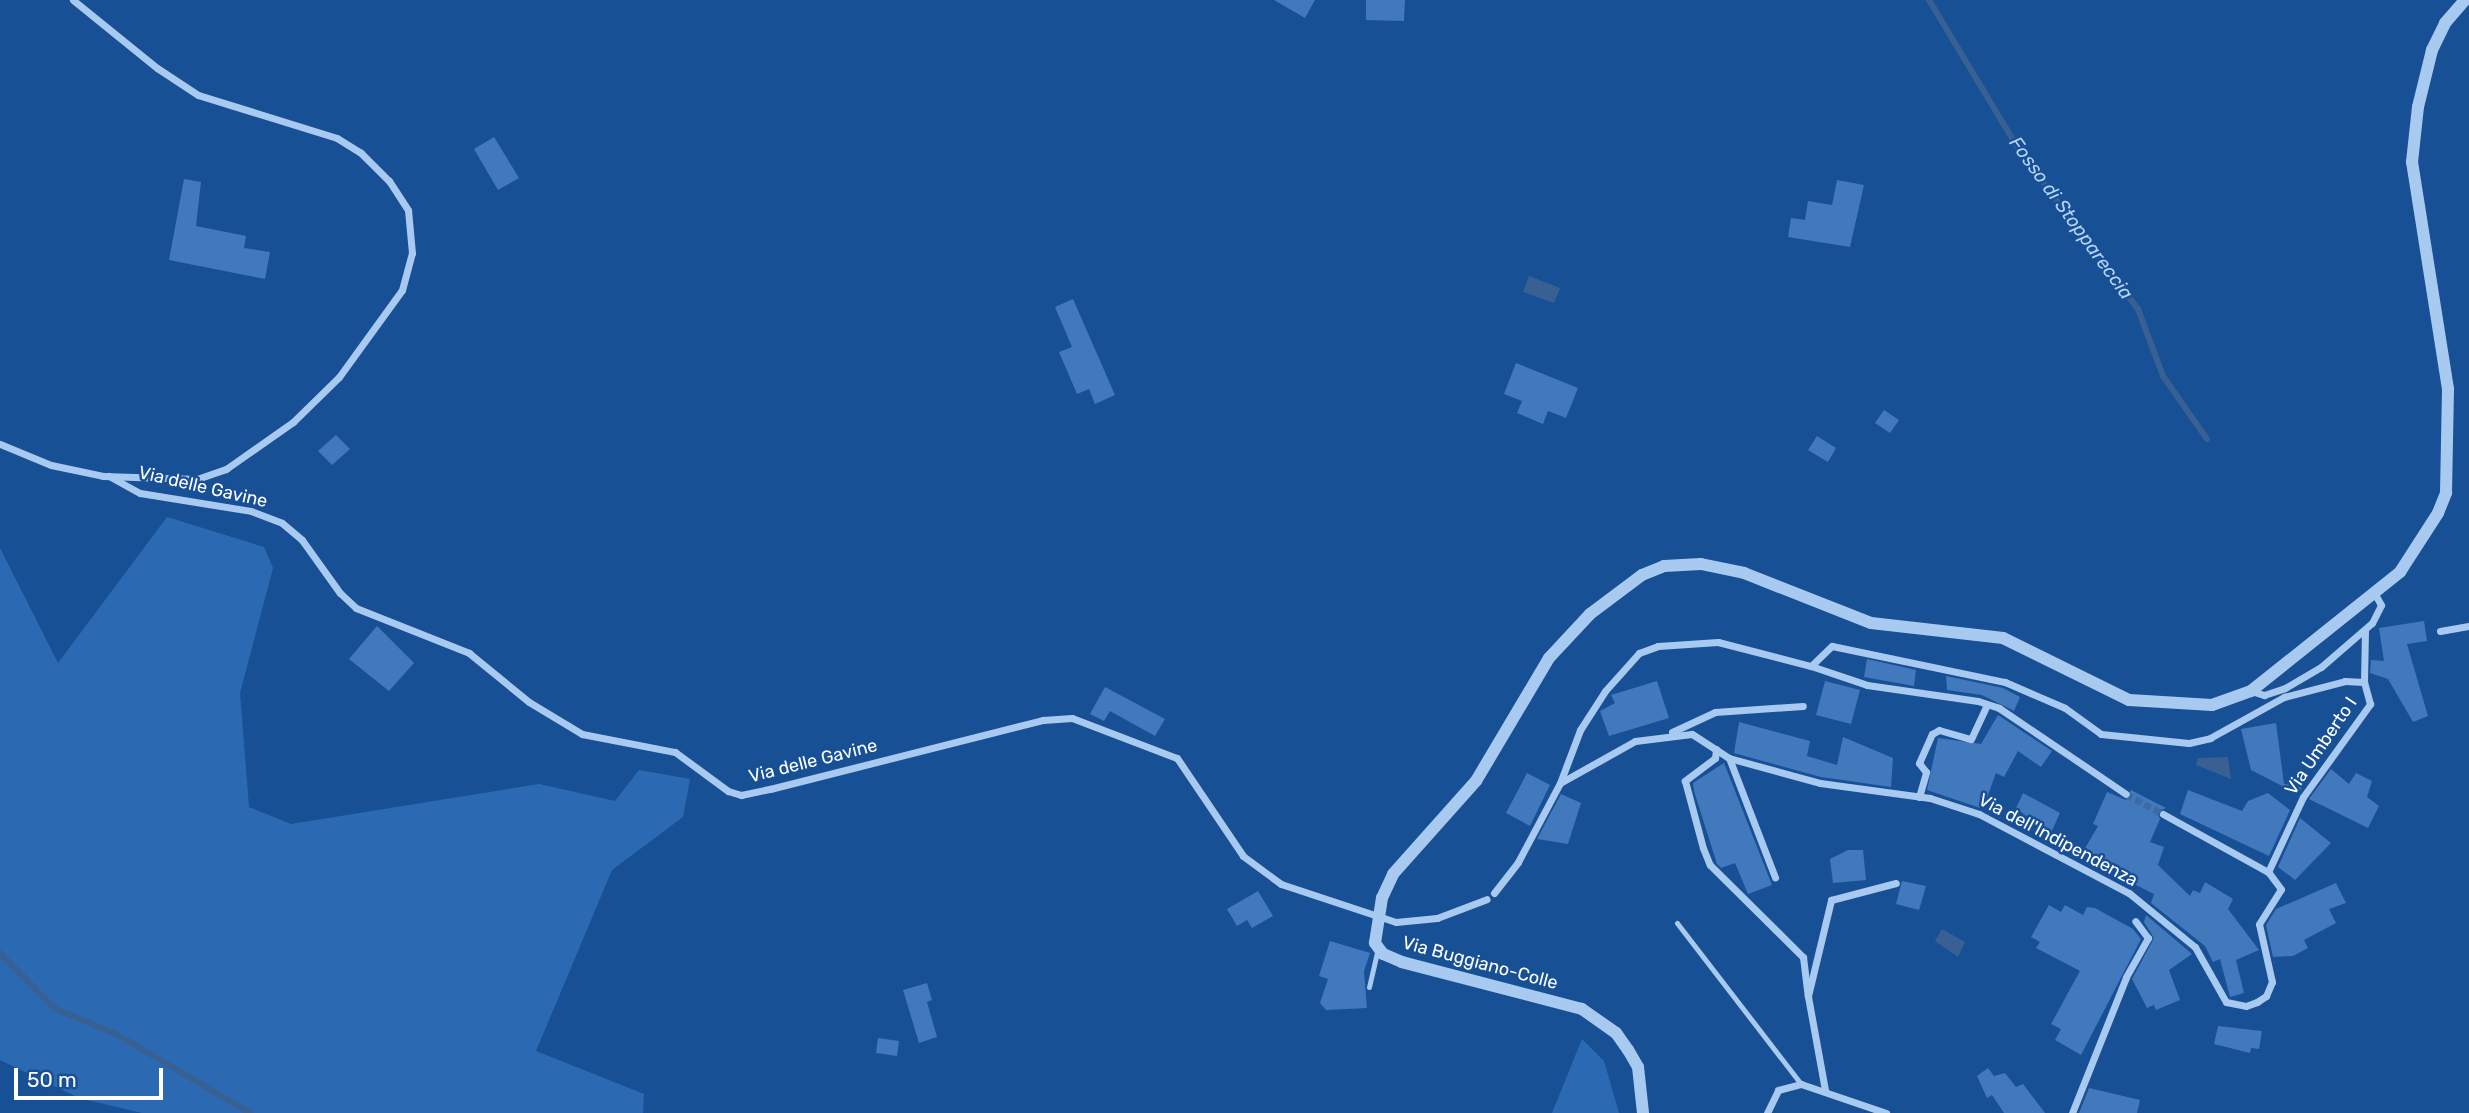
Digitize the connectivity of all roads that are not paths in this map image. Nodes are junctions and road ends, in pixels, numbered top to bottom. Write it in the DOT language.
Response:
graph roads {
  1 [pos="73,0"];
  2 [pos="2465,0"];
  3 [pos="0,444"];
  4 [pos="109,476"];
  5 [pos="2376,596"];
  6 [pos="2469,626"];
  7 [pos="2365,631"];
  8 [pos="2440,631"];
  9 [pos="1811,666"];
  10 [pos="2315,671"];
  11 [pos="2364,682"];
  12 [pos="2325,687"];
  13 [pos="2258,693"];
  14 [pos="1987,704"];
  15 [pos="1803,706"];
  16 [pos="1668,734"];
  17 [pos="1716,749"];
  18 [pos="1729,758"];
  19 [pos="1560,783"];
  20 [pos="2126,794"];
  21 [pos="1919,797"];
  22 [pos="2163,814"];
  23 [pos="2268,872"];
  24 [pos="1775,877"];
  25 [pos="1896,883"];
  26 [pos="1376,918"];
  27 [pos="2136,921"];
  28 [pos="1677,923"];
  29 [pos="1378,949"];
  30 [pos="1369,987"];
  31 [pos="1808,996"];
  32 [pos="1801,1084"];
  33 [pos="1825,1090"];
  34 [pos="1643,1113"];
  35 [pos="1767,1113"];
  36 [pos="1886,1113"];
  37 [pos="2072,1113"];
  1 -- 4 [label="street, Via delle Gavine"];
  2 -- 5 [label="street, Via Buggiano-Colle"];
  3 -- 4 [label="street, Via delle Gavine"];
  4 -- 26 [label="street, Via delle Gavine"];
  5 -- 7 [label="street"];
  5 -- 13 [label="street, Via Buggiano-Colle"];
  6 -- 8 [label="street"];
  7 -- 10 [label="street"];
  7 -- 11 [label="street"];
  9 -- 12 [label="street, Via Umberto I"];
  9 -- 14 [label="street"];
  9 -- 19 [label="street"];
  10 -- 12 [label="street, Via Umberto I"];
  10 -- 13 [label="street"];
  11 -- 12 [label="street, Via Umberto I"];
  11 -- 23 [label="street, Via Umberto I"];
  13 -- 26 [label="street, Via Buggiano-Colle"];
  14 -- 20 [label="street"];
  14 -- 21 [label="street"];
  15 -- 16 [label="street"];
  16 -- 17 [label="street, Via dell'Indipendenza"];
  16 -- 19 [label="street, Via dell'Indipendenza"];
  17 -- 18 [label="street, Via dell'Indipendenza"];
  17 -- 31 [label="street"];
  18 -- 21 [label="street, Via dell'Indipendenza"];
  18 -- 24 [label="street"];
  19 -- 26 [label="street"];
  21 -- 23 [label="street, Via dell'Indipendenza"];
  22 -- 23 [label="street"];
  25 -- 31 [label="street"];
  26 -- 29 [label="street, Via Buggiano-Colle"];
  27 -- 37 [label="street"];
  28 -- 32 [label="lane"];
  29 -- 30 [label="lane"];
  29 -- 34 [label="street, Via Buggiano-Colle"];
  31 -- 33 [label="street"];
  32 -- 33 [label="street"];
  32 -- 35 [label="street"];
  33 -- 36 [label="street"];
}
